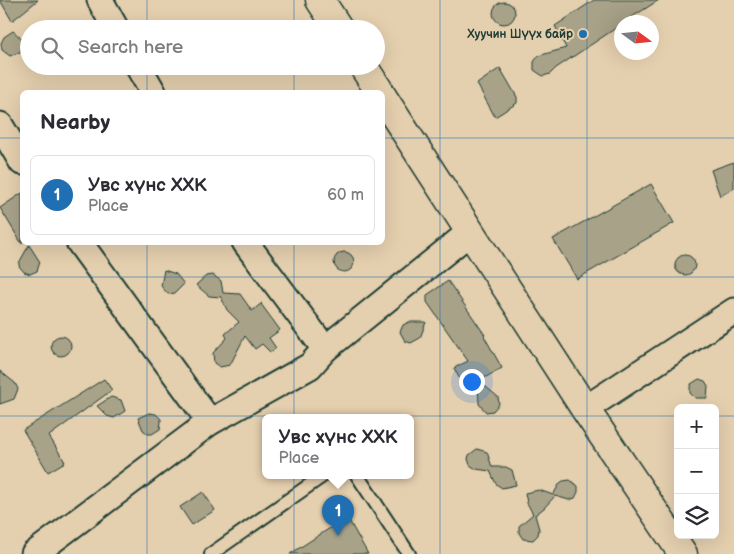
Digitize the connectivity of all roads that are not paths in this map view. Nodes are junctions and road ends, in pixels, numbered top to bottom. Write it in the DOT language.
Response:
graph roads {
  1 [pos="100,0"];
  2 [pos="320,0"];
  3 [pos="111,20"];
  4 [pos="333,20"];
  5 [pos="143,75"];
  6 [pos="369,75"];
  7 [pos="152,90"];
  8 [pos="379,90"];
  9 [pos="385,101"];
  10 [pos="0,125"];
  11 [pos="20,159"];
  12 [pos="470,232"];
  13 [pos="81,245"];
  14 [pos="247,245"];
  15 [pos="734,311"];
  16 [pos="325,348"];
  17 [pos="585,409"];
  18 [pos="210,422"];
  19 [pos="318,479"];
  20 [pos="360,479"];
  21 [pos="34,554"];
  22 [pos="211,554"];
  23 [pos="410,554"];
  24 [pos="683,554"];
  1 -- 3 [label="street"];
  2 -- 4 [label="street"];
  5 -- 7 [label="street"];
  6 -- 8 [label="street"];
  9 -- 12 [label="street"];
  10 -- 11 [label="street"];
  12 -- 16 [label="street"];
  12 -- 17 [label="street"];
  13 -- 18 [label="street"];
  14 -- 16 [label="street"];
  15 -- 17 [label="street"];
  16 -- 18 [label="street"];
  17 -- 24 [label="street"];
  18 -- 21 [label="street"];
  19 -- 22 [label="lane"];
  20 -- 23 [label="lane"];
}
